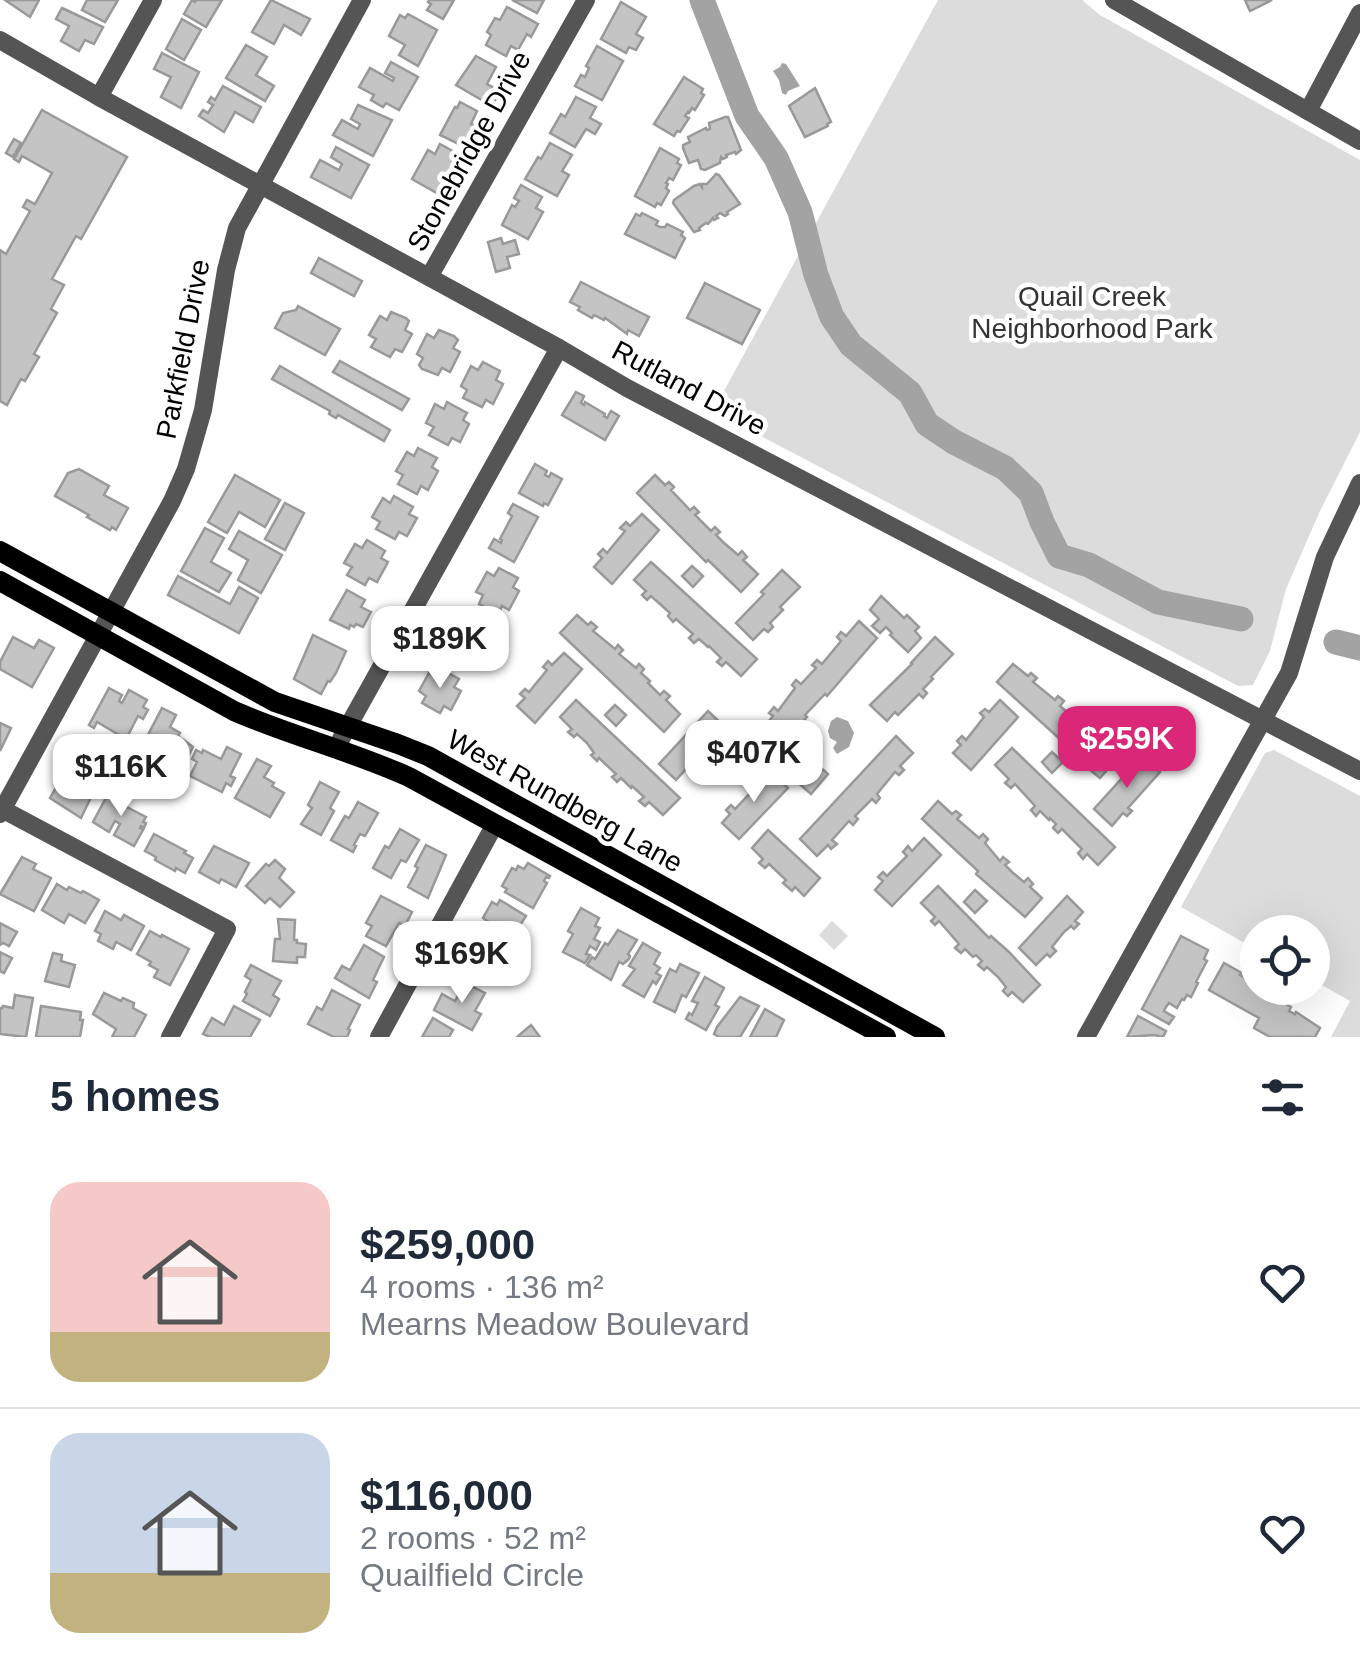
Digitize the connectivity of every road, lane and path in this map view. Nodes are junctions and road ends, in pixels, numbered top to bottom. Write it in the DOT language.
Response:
graph roads {
  1 [pos="152,0"];
  2 [pos="362,0"];
  3 [pos="586,0"];
  4 [pos="1114,0"];
  5 [pos="1360,13"];
  6 [pos="0,40"];
  7 [pos="99,97"];
  8 [pos="1308,111"];
  9 [pos="1360,142"];
  10 [pos="259,185"];
  11 [pos="429,278"];
  12 [pos="559,348"];
  13 [pos="1360,483"];
  14 [pos="0,550"];
  15 [pos="0,581"];
  16 [pos="112,613"];
  17 [pos="100,635"];
  18 [pos="1264,720"];
  19 [pos="348,726"];
  20 [pos="336,748"];
  21 [pos="1360,771"];
  22 [pos="1,810"];
  23 [pos="495,824"];
  24 [pos="771,947"];
  25 [pos="758,968"];
  26 [pos="170,1037"];
  27 [pos="379,1037"];
  28 [pos="886,1037"];
  29 [pos="936,1037"];
  30 [pos="1086,1037"];
  1 -- 7 [label="street"];
  2 -- 10 [label="street, Parkfield Drive"];
  3 -- 11 [label="street, Stonebridge Drive"];
  4 -- 8 [label="street"];
  5 -- 8 [label="street"];
  6 -- 7 [label="street, Rutland Drive"];
  7 -- 10 [label="street, Rutland Drive"];
  8 -- 9 [label="street"];
  10 -- 11 [label="street, Rutland Drive"];
  10 -- 16 [label="street, Parkfield Drive"];
  11 -- 12 [label="street, Rutland Drive"];
  12 -- 18 [label="street, Rutland Drive"];
  12 -- 19 [label="street"];
  13 -- 18 [label="street"];
  14 -- 16 [label="main road, West Rundberg Lane"];
  15 -- 17 [label="main road, West Rundberg Lane"];
  16 -- 17 [label="street, Parkfield Drive"];
  16 -- 19 [label="main road, West Rundberg Lane"];
  17 -- 20 [label="main road, West Rundberg Lane"];
  17 -- 22 [label="street, Parkfield Drive"];
  18 -- 21 [label="street, Rutland Drive"];
  18 -- 30 [label="street"];
  19 -- 20 [label="street"];
  19 -- 24 [label="main road, West Rundberg Lane"];
  20 -- 23 [label="main road, West Rundberg Lane"];
  22 -- 26 [label="street"];
  23 -- 25 [label="main road, West Rundberg Lane"];
  23 -- 27 [label="street"];
  24 -- 25 [label="main road"];
  24 -- 29 [label="main road, West Rundberg Lane"];
  25 -- 28 [label="main road, West Rundberg Lane"];
}
